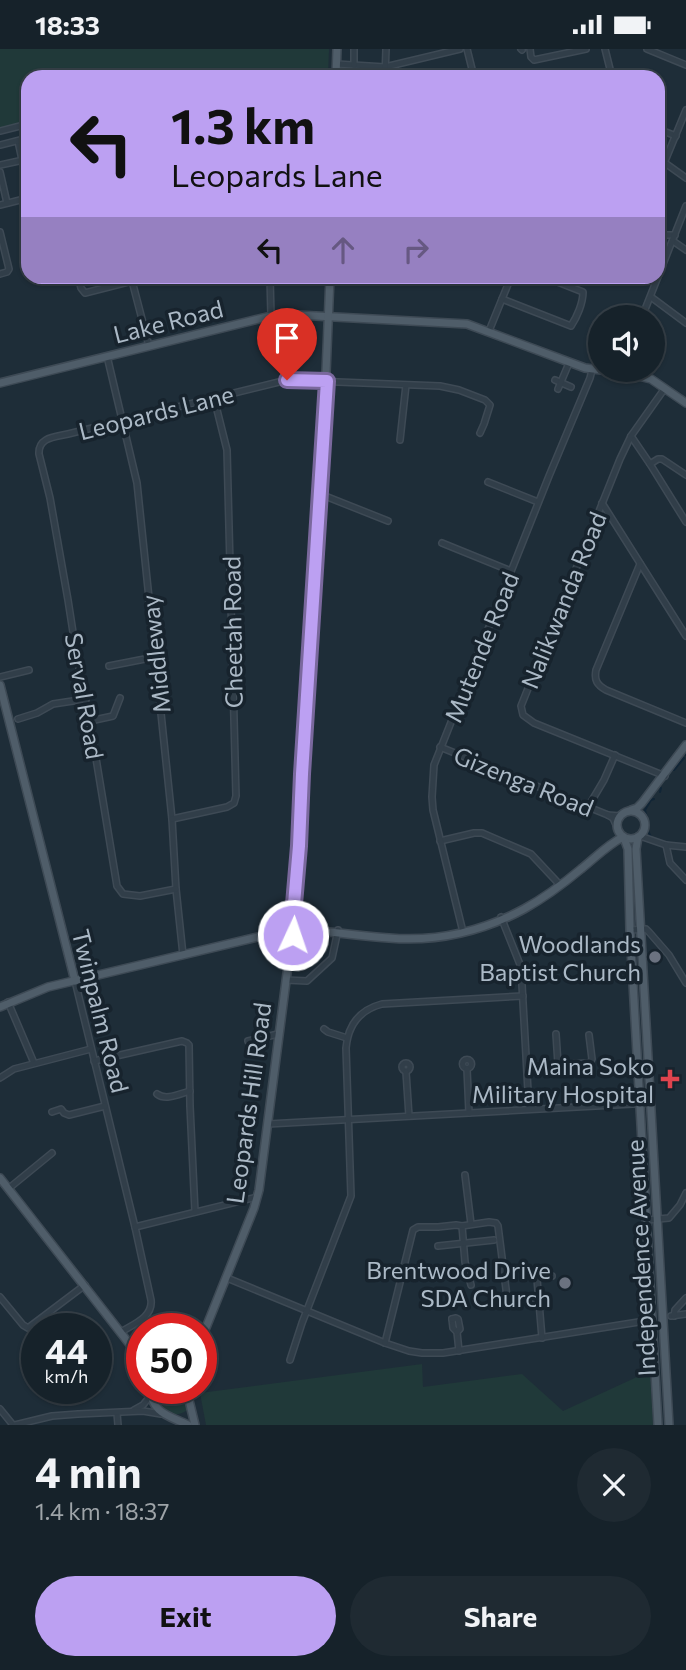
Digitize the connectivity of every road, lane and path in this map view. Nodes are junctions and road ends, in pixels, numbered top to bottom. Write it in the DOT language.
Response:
graph roads {
  1 [pos="337,49"];
  2 [pos="354,49"];
  3 [pos="386,49"];
  4 [pos="460,49"];
  5 [pos="467,49"];
  6 [pos="530,49"];
  7 [pos="586,49"];
  8 [pos="605,49"];
  9 [pos="647,49"];
  10 [pos="337,64"];
  11 [pos="354,65"];
  12 [pos="686,65"];
  13 [pos="385,67"];
  14 [pos="337,70"];
  15 [pos="472,70"];
  16 [pos="610,70"];
  17 [pos="686,110"];
  18 [pos="21,126"];
  19 [pos="0,131"];
  20 [pos="665,132"];
  21 [pos="676,136"];
  22 [pos="21,140"];
  23 [pos="18,141"];
  24 [pos="0,145"];
  25 [pos="21,149"];
  26 [pos="21,160"];
  27 [pos="665,161"];
  28 [pos="0,165"];
  29 [pos="0,172"];
  30 [pos="686,177"];
  31 [pos="21,200"];
  32 [pos="4,204"];
  33 [pos="686,206"];
  34 [pos="0,232"];
  35 [pos="665,236"];
  36 [pos="674,238"];
  37 [pos="686,250"];
  38 [pos="665,259"];
  39 [pos="0,274"];
  40 [pos="80,284"];
  41 [pos="115,284"];
  42 [pos="133,284"];
  43 [pos="270,284"];
  44 [pos="330,284"];
  45 [pos="508,284"];
  46 [pos="563,284"];
  47 [pos="655,284"];
  48 [pos="650,297"];
  49 [pos="502,299"];
  50 [pos="647,305"];
  51 [pos="330,306"];
  52 [pos="271,316"];
  53 [pos="318,316"];
  54 [pos="336,317"];
  55 [pos="686,323"];
  56 [pos="329,328"];
  57 [pos="489,331"];
  58 [pos="149,346"];
  59 [pos="107,356"];
  60 [pos="569,363"];
  61 [pos="588,369"];
  62 [pos="327,381"];
  63 [pos="558,381"];
  64 [pos="588,382"];
  65 [pos="655,382"];
  66 [pos="0,383"];
  67 [pos="406,385"];
  68 [pos="571,387"];
  69 [pos="665,388"];
  70 [pos="558,389"];
  71 [pos="214,398"];
  72 [pos="686,403"];
  73 [pos="123,420"];
  74 [pos="480,433"];
  75 [pos="631,436"];
  76 [pos="400,440"];
  77 [pos="41,443"];
  78 [pos="650,464"];
  79 [pos="686,475"];
  80 [pos="488,482"];
  81 [pos="320,494"];
  82 [pos="538,502"];
  83 [pos="602,503"];
  84 [pos="388,521"];
  85 [pos="686,522"];
  86 [pos="442,543"];
  87 [pos="640,564"];
  88 [pos="511,571"];
  89 [pos="686,636"];
  90 [pos="155,657"];
  91 [pos="109,666"];
  92 [pos="29,670"];
  93 [pos="0,677"];
  94 [pos="0,685"];
  95 [pos="121,698"];
  96 [pos="86,699"];
  97 [pos="18,719"];
  98 [pos="90,721"];
  99 [pos="686,723"];
  100 [pos="686,745"];
  101 [pos="440,747"];
  102 [pos="686,751"];
  103 [pos="615,755"];
  104 [pos="664,776"];
  105 [pos="588,807"];
  106 [pos="630,811"];
  107 [pos="608,814"];
  108 [pos="620,816"];
  109 [pos="642,817"];
  110 [pos="172,819"];
  111 [pos="617,828"];
  112 [pos="641,834"];
  113 [pos="624,837"];
  114 [pos="440,841"];
  115 [pos="666,845"];
  116 [pos="686,847"];
  117 [pos="686,880"];
  118 [pos="560,885"];
  119 [pos="176,889"];
  120 [pos="640,916"];
  121 [pos="502,918"];
  122 [pos="630,929"];
  123 [pos="640,929"];
  124 [pos="293,930"];
  125 [pos="463,931"];
  126 [pos="338,932"];
  127 [pos="649,932"];
  128 [pos="182,953"];
  129 [pos="74,979"];
  130 [pos="286,980"];
  131 [pos="686,983"];
  132 [pos="523,996"];
  133 [pos="4,1003"];
  134 [pos="324,1029"];
  135 [pos="278,1034"];
  136 [pos="556,1034"];
  137 [pos="589,1035"];
  138 [pos="346,1038"];
  139 [pos="248,1041"];
  140 [pos="91,1049"];
  141 [pos="94,1061"];
  142 [pos="34,1063"];
  143 [pos="558,1064"];
  144 [pos="527,1066"];
  145 [pos="467,1069"];
  146 [pos="406,1072"];
  147 [pos="0,1078"];
  148 [pos="190,1091"];
  149 [pos="157,1094"];
  150 [pos="651,1103"];
  151 [pos="104,1106"];
  152 [pos="638,1106"];
  153 [pos="529,1109"];
  154 [pos="52,1112"];
  155 [pos="470,1113"];
  156 [pos="409,1116"];
  157 [pos="348,1119"];
  158 [pos="268,1124"];
  159 [pos="52,1153"];
  160 [pos="465,1175"];
  161 [pos="0,1178"];
  162 [pos="8,1189"];
  163 [pos="686,1193"];
  164 [pos="257,1197"];
  165 [pos="195,1212"];
  166 [pos="657,1219"];
  167 [pos="647,1220"];
  168 [pos="471,1224"];
  169 [pos="462,1226"];
  170 [pos="135,1227"];
  171 [pos="494,1240"];
  172 [pos="463,1243"];
  173 [pos="438,1246"];
  174 [pos="552,1276"];
  175 [pos="227,1278"];
  176 [pos="85,1285"];
  177 [pos="471,1285"];
  178 [pos="0,1297"];
  179 [pos="538,1298"];
  180 [pos="686,1298"];
  181 [pos="663,1310"];
  182 [pos="306,1311"];
  183 [pos="212,1313"];
  184 [pos="653,1314"];
  185 [pos="686,1314"];
  186 [pos="672,1316"];
  187 [pos="645,1321"];
  188 [pos="663,1324"];
  189 [pos="653,1327"];
  190 [pos="121,1332"];
  191 [pos="457,1332"];
  192 [pos="542,1338"];
  193 [pos="126,1339"];
  194 [pos="385,1343"];
  195 [pos="459,1351"];
  196 [pos="655,1359"];
  197 [pos="666,1359"];
  198 [pos="290,1360"];
  199 [pos="144,1404"];
  200 [pos="154,1404"];
  201 [pos="190,1404"];
  202 [pos="190,1404"];
  203 [pos="0,1409"];
  204 [pos="131,1411"];
  205 [pos="117,1413"];
  206 [pos="163,1414"];
  207 [pos="65,1415"];
  208 [pos="172,1418"];
  209 [pos="14,1425"];
  210 [pos="66,1425"];
  211 [pos="117,1425"];
  212 [pos="188,1425"];
  213 [pos="195,1425"];
  214 [pos="658,1425"];
  215 [pos="668,1425"];
  1 -- 10 [label="main road"];
  2 -- 11 [label="street"];
  3 -- 13 [label="street"];
  4 -- 13 [label="street"];
  5 -- 15 [label="street"];
  6 -- 7 [label="street"];
  8 -- 16 [label="street"];
  9 -- 12 [label="street"];
  10 -- 11 [label="street"];
  10 -- 14 [label="main road"];
  11 -- 13 [label="street"];
  17 -- 21 [label="street"];
  18 -- 19 [label="street"];
  20 -- 21 [label="street"];
  21 -- 27 [label="street"];
  22 -- 23 [label="street"];
  23 -- 24 [label="street"];
  23 -- 25 [label="street"];
  26 -- 28 [label="street"];
  27 -- 30 [label="street"];
  29 -- 32 [label="street"];
  31 -- 32 [label="street"];
  33 -- 36 [label="street"];
  34 -- 39 [label="street"];
  35 -- 36 [label="street"];
  36 -- 37 [label="street"];
  36 -- 38 [label="street"];
  40 -- 41 [label="street"];
  42 -- 58 [label="street"];
  43 -- 52 [label="street"];
  44 -- 51 [label="main road, Leopards Hill Road"];
  45 -- 49 [label="street"];
  46 -- 49 [label="street"];
  47 -- 48 [label="street"];
  48 -- 50 [label="street"];
  48 -- 55 [label="street"];
  49 -- 57 [label="street"];
  51 -- 53 [label="main road"];
  51 -- 54 [label="main road, Leopards Hill Road"];
  51 -- 54 [label="main road"];
  52 -- 53 [label="main road, Lake Road"];
  52 -- 58 [label="main road, Lake Road"];
  53 -- 54 [label="main road, Lake Road"];
  53 -- 56 [label="main road"];
  54 -- 56 [label="main road, Leopards Hill Road"];
  54 -- 57 [label="main road, Lake Road"];
  56 -- 62 [label="main road, Leopards Hill Road"];
  57 -- 60 [label="main road, Lake Road"];
  58 -- 59 [label="main road, Lake Road"];
  59 -- 66 [label="main road, Lake Road"];
  59 -- 73 [label="street, Middleway"];
  60 -- 61 [label="main road, Lake Road"];
  60 -- 63 [label="street"];
  62 -- 67 [label="street, Leopards Lane"];
  62 -- 71 [label="street, Leopards Lane"];
  62 -- 81 [label="main road, Leopards Hill Road"];
  63 -- 68 [label="street"];
  63 -- 70 [label="street"];
  64 -- 82 [label="street, Mutende Road"];
  65 -- 69 [label="main road, Lake Road"];
  67 -- 74 [label="street, Leopards Lane"];
  67 -- 76 [label="street"];
  69 -- 72 [label="main road, Lake Road"];
  69 -- 75 [label="street, Nalikwanda Road"];
  71 -- 73 [label="street, Leopards Lane"];
  71 -- 110 [label="street, Cheetah Road"];
  73 -- 77 [label="street, Leopards Lane"];
  73 -- 90 [label="street, Middleway"];
  75 -- 78 [label="street"];
  75 -- 83 [label="street, Nalikwanda Road"];
  77 -- 96 [label="street, Serval Road"];
  78 -- 79 [label="street"];
  78 -- 85 [label="street"];
  80 -- 82 [label="street"];
  81 -- 84 [label="street"];
  81 -- 124 [label="main road, Leopards Hill Road"];
  82 -- 88 [label="street, Mutende Road"];
  83 -- 87 [label="street"];
  83 -- 103 [label="street, Nalikwanda Road"];
  86 -- 88 [label="street"];
  87 -- 89 [label="street"];
  87 -- 99 [label="street"];
  88 -- 101 [label="street, Mutende Road"];
  90 -- 91 [label="street"];
  90 -- 110 [label="street, Middleway"];
  92 -- 93 [label="street"];
  94 -- 129 [label="main road, Twinpalm Road"];
  95 -- 98 [label="street"];
  96 -- 97 [label="street"];
  96 -- 98 [label="street, Serval Road"];
  98 -- 119 [label="street, Serval Road"];
  100 -- 104 [label="main road"];
  101 -- 105 [label="street, Gizenga Road"];
  101 -- 114 [label="street, Mutende Road"];
  102 -- 104 [label="main road"];
  103 -- 104 [label="street, Nalikwanda Road"];
  103 -- 105 [label="street"];
  104 -- 106 [label="main road"];
  104 -- 109 [label="main road"];
  105 -- 107 [label="street, Gizenga Road"];
  106 -- 108 [label="main road"];
  106 -- 109 [label="main road"];
  107 -- 108 [label="street, Gizenga Road"];
  107 -- 111 [label="street, Gizenga Road"];
  108 -- 111 [label="main road"];
  109 -- 112 [label="main road"];
  110 -- 119 [label="street, Middleway"];
  111 -- 113 [label="main road"];
  111 -- 118 [label="main road"];
  112 -- 113 [label="main road"];
  112 -- 115 [label="street"];
  112 -- 120 [label="main road, Independence Avenue"];
  113 -- 118 [label="main road"];
  113 -- 122 [label="main road, Independence Avenue"];
  114 -- 118 [label="street"];
  114 -- 125 [label="street, Mutende Road"];
  115 -- 116 [label="street"];
  115 -- 117 [label="street"];
  118 -- 121 [label="main road"];
  119 -- 128 [label="street, Middleway"];
  120 -- 123 [label="main road, Independence Avenue"];
  120 -- 127 [label="street"];
  121 -- 125 [label="main road"];
  121 -- 132 [label="street"];
  122 -- 123 [label="street"];
  122 -- 152 [label="main road, Independence Avenue"];
  123 -- 127 [label="street"];
  123 -- 150 [label="main road, Independence Avenue"];
  124 -- 126 [label="main road"];
  124 -- 128 [label="main road"];
  124 -- 130 [label="main road, Leopards Hill Road"];
  125 -- 126 [label="main road"];
  126 -- 130 [label="street"];
  127 -- 131 [label="street"];
  128 -- 129 [label="main road"];
  129 -- 133 [label="main road"];
  129 -- 140 [label="street, Twinpalm Road"];
  130 -- 135 [label="main road, Leopards Hill Road"];
  132 -- 138 [label="street"];
  132 -- 144 [label="street"];
  133 -- 142 [label="street"];
  134 -- 138 [label="street"];
  135 -- 139 [label="street"];
  135 -- 158 [label="main road, Leopards Hill Road"];
  136 -- 143 [label="street"];
  137 -- 143 [label="street"];
  138 -- 157 [label="street"];
  140 -- 141 [label="street, Twinpalm Road"];
  140 -- 142 [label="street"];
  141 -- 148 [label="street"];
  141 -- 151 [label="street, Twinpalm Road"];
  142 -- 147 [label="street"];
  143 -- 144 [label="street"];
  144 -- 153 [label="street"];
  145 -- 155 [label="street"];
  146 -- 156 [label="street"];
  148 -- 149 [label="street"];
  148 -- 165 [label="street"];
  150 -- 152 [label="street"];
  150 -- 166 [label="main road, Independence Avenue"];
  151 -- 154 [label="street"];
  151 -- 170 [label="street, Twinpalm Road"];
  152 -- 153 [label="street"];
  152 -- 167 [label="main road, Independence Avenue"];
  153 -- 155 [label="street"];
  155 -- 156 [label="street"];
  156 -- 157 [label="street"];
  157 -- 158 [label="street"];
  157 -- 182 [label="street"];
  158 -- 164 [label="main road, Leopards Hill Road"];
  159 -- 162 [label="street"];
  160 -- 168 [label="street"];
  161 -- 162 [label="main road"];
  162 -- 176 [label="main road"];
  163 -- 166 [label="street"];
  164 -- 165 [label="street"];
  164 -- 175 [label="main road, Leopards Hill Road"];
  165 -- 170 [label="street"];
  166 -- 167 [label="street"];
  166 -- 181 [label="main road, Independence Avenue"];
  167 -- 184 [label="main road, Independence Avenue"];
  168 -- 169 [label="street"];
  168 -- 179 [label="street"];
  169 -- 172 [label="street"];
  169 -- 194 [label="street"];
  170 -- 190 [label="street, Twinpalm Road"];
  171 -- 172 [label="street"];
  172 -- 173 [label="street"];
  172 -- 177 [label="street"];
  174 -- 179 [label="street"];
  175 -- 182 [label="street"];
  175 -- 183 [label="main road, Leopards Hill Road"];
  176 -- 178 [label="street"];
  176 -- 190 [label="main road"];
  179 -- 192 [label="street"];
  180 -- 186 [label="street"];
  181 -- 186 [label="main road"];
  181 -- 188 [label="main road, Independence Avenue"];
  182 -- 194 [label="street"];
  182 -- 198 [label="street"];
  184 -- 187 [label="main road"];
  184 -- 189 [label="main road, Independence Avenue"];
  185 -- 186 [label="street"];
  186 -- 188 [label="main road"];
  187 -- 189 [label="main road"];
  187 -- 192 [label="street"];
  188 -- 197 [label="main road, Independence Avenue"];
  189 -- 196 [label="main road, Independence Avenue"];
  190 -- 193 [label="main road"];
  191 -- 195 [label="street"];
  192 -- 195 [label="street"];
  194 -- 195 [label="street"];
  196 -- 197 [label="main road"];
  196 -- 214 [label="main road, Independence Avenue"];
  197 -- 215 [label="main road, Independence Avenue"];
  199 -- 204 [label="street"];
  200 -- 206 [label="main road"];
  201 -- 208 [label="main road"];
  202 -- 213 [label="main road"];
  203 -- 209 [label="street"];
  204 -- 205 [label="street"];
  204 -- 206 [label="street"];
  205 -- 207 [label="street"];
  205 -- 211 [label="street"];
  206 -- 208 [label="main road"];
  207 -- 209 [label="street"];
  207 -- 210 [label="street"];
  208 -- 212 [label="main road"];
}
